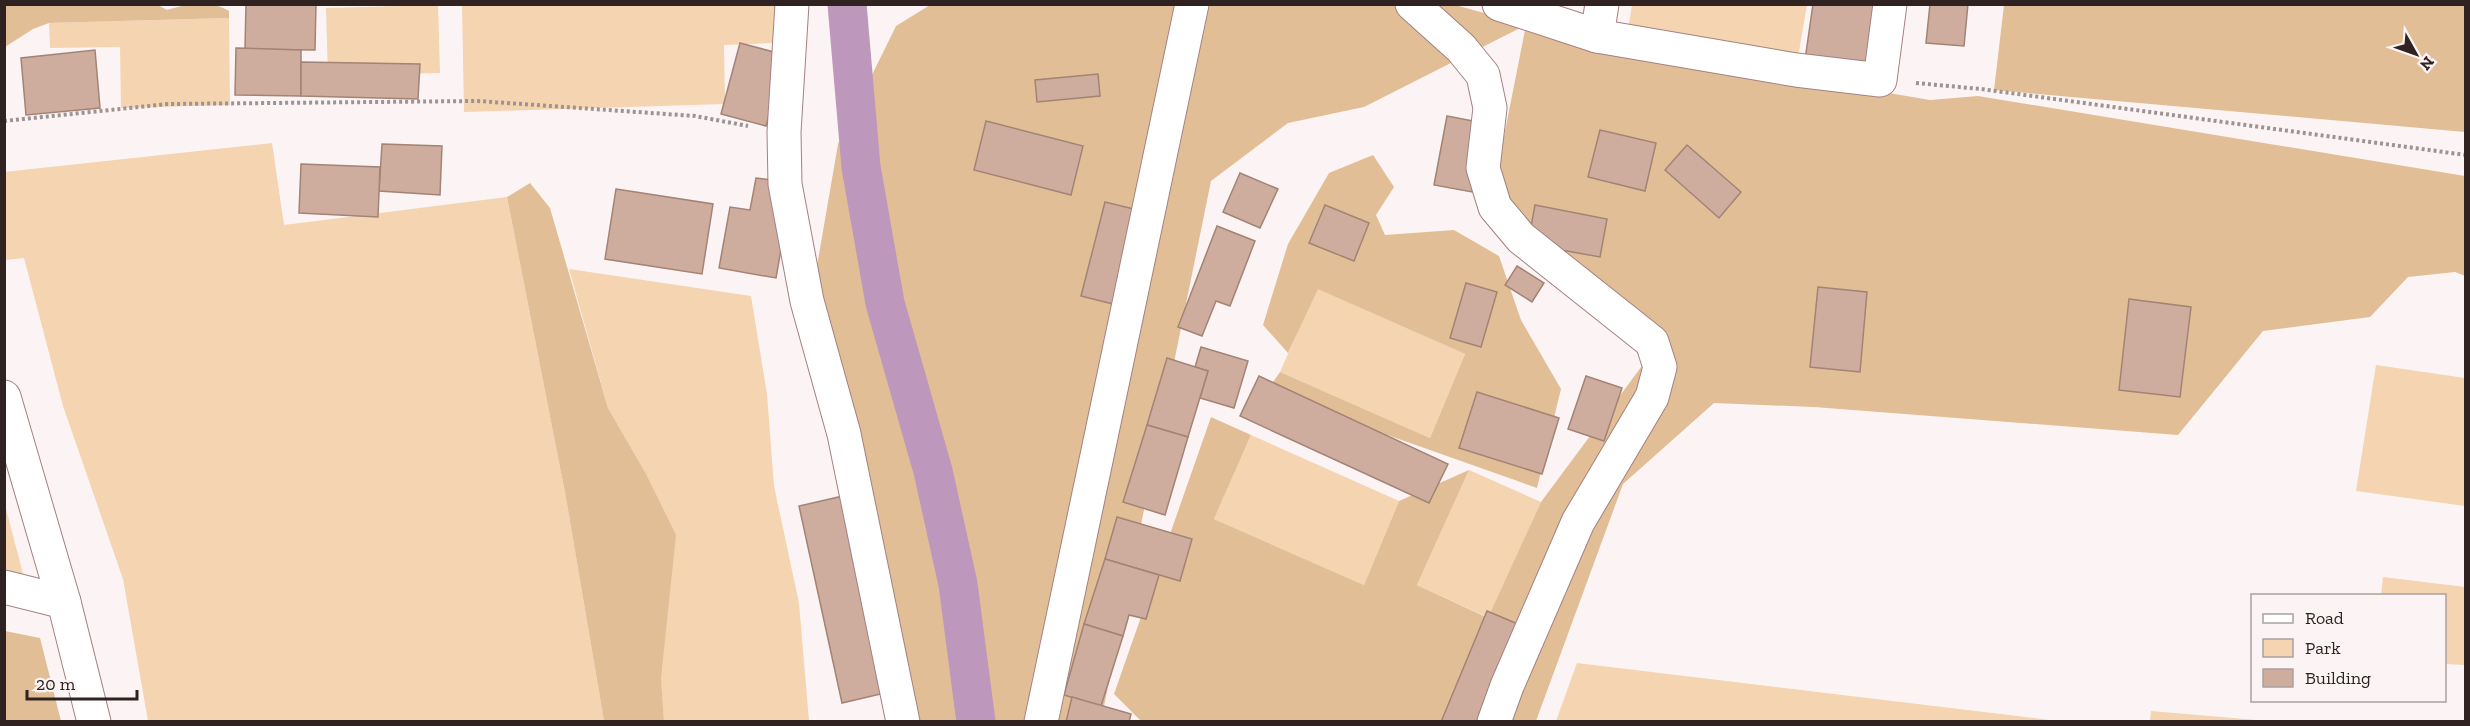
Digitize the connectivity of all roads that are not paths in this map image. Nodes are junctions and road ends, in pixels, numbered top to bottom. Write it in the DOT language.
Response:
graph roads {
  1 [pos="792,4"];
  2 [pos="1192,4"];
  3 [pos="1412,4"];
  4 [pos="1499,4"];
  5 [pos="1890,4"];
  6 [pos="1600,20"];
  7 [pos="4,397"];
  8 [pos="4,587"];
  9 [pos="64,602"];
  10 [pos="94,722"];
  11 [pos="903,722"];
  12 [pos="1041,722"];
  13 [pos="1494,722"];
  1 -- 11 [label="street"];
  2 -- 12 [label="street"];
  3 -- 13 [label="street"];
  4 -- 6 [label="street"];
  5 -- 6 [label="street"];
  7 -- 9 [label="street"];
  8 -- 9 [label="street"];
  9 -- 10 [label="street"];
}
